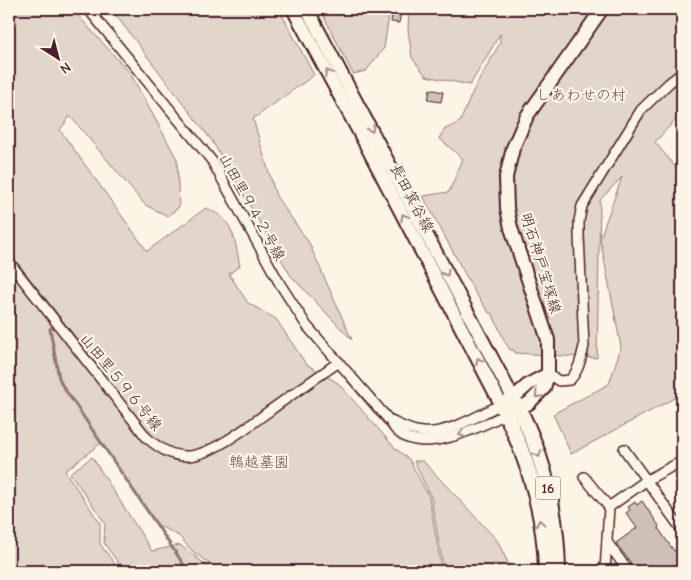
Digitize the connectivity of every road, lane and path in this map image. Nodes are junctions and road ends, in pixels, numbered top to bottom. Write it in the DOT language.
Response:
graph roads {
  1 [pos="88,9"];
  2 [pos="293,9"];
  3 [pos="307,9"];
  4 [pos="602,9"];
  5 [pos="682,73"];
  6 [pos="9,262"];
  7 [pos="338,362"];
  8 [pos="548,374"];
  9 [pos="510,406"];
  10 [pos="624,449"];
  11 [pos="682,461"];
  12 [pos="584,477"];
  13 [pos="647,480"];
  14 [pos="609,507"];
  15 [pos="682,530"];
  16 [pos="608,542"];
  17 [pos="546,571"];
  18 [pos="558,571"];
  19 [pos="605,571"];
  20 [pos="628,571"];
  1 -- 7 [label="street, 山田里９４２号線"];
  9 -- 2 [label="street, 長田箕谷線, one-way"];
  3 -- 9 [label="street, 長田箕谷線, one-way"];
  4 -- 8 [label="street, 明石神戸宝塚線"];
  5 -- 8 [label="street"];
  6 -- 7 [label="street, 山田里５９６号線"];
  7 -- 9 [label="street, 山田里９４２号線"];
  8 -- 9 [label="street, 明石神戸宝塚線"];
  17 -- 9 [label="main road, 16, one-way"];
  9 -- 18 [label="main road, 16, one-way"];
  10 -- 13 [label="street"];
  11 -- 13 [label="street"];
  12 -- 14 [label="street"];
  13 -- 14 [label="street"];
  13 -- 15 [label="street"];
  14 -- 16 [label="street"];
  16 -- 19 [label="street"];
  16 -- 20 [label="street"];
}
